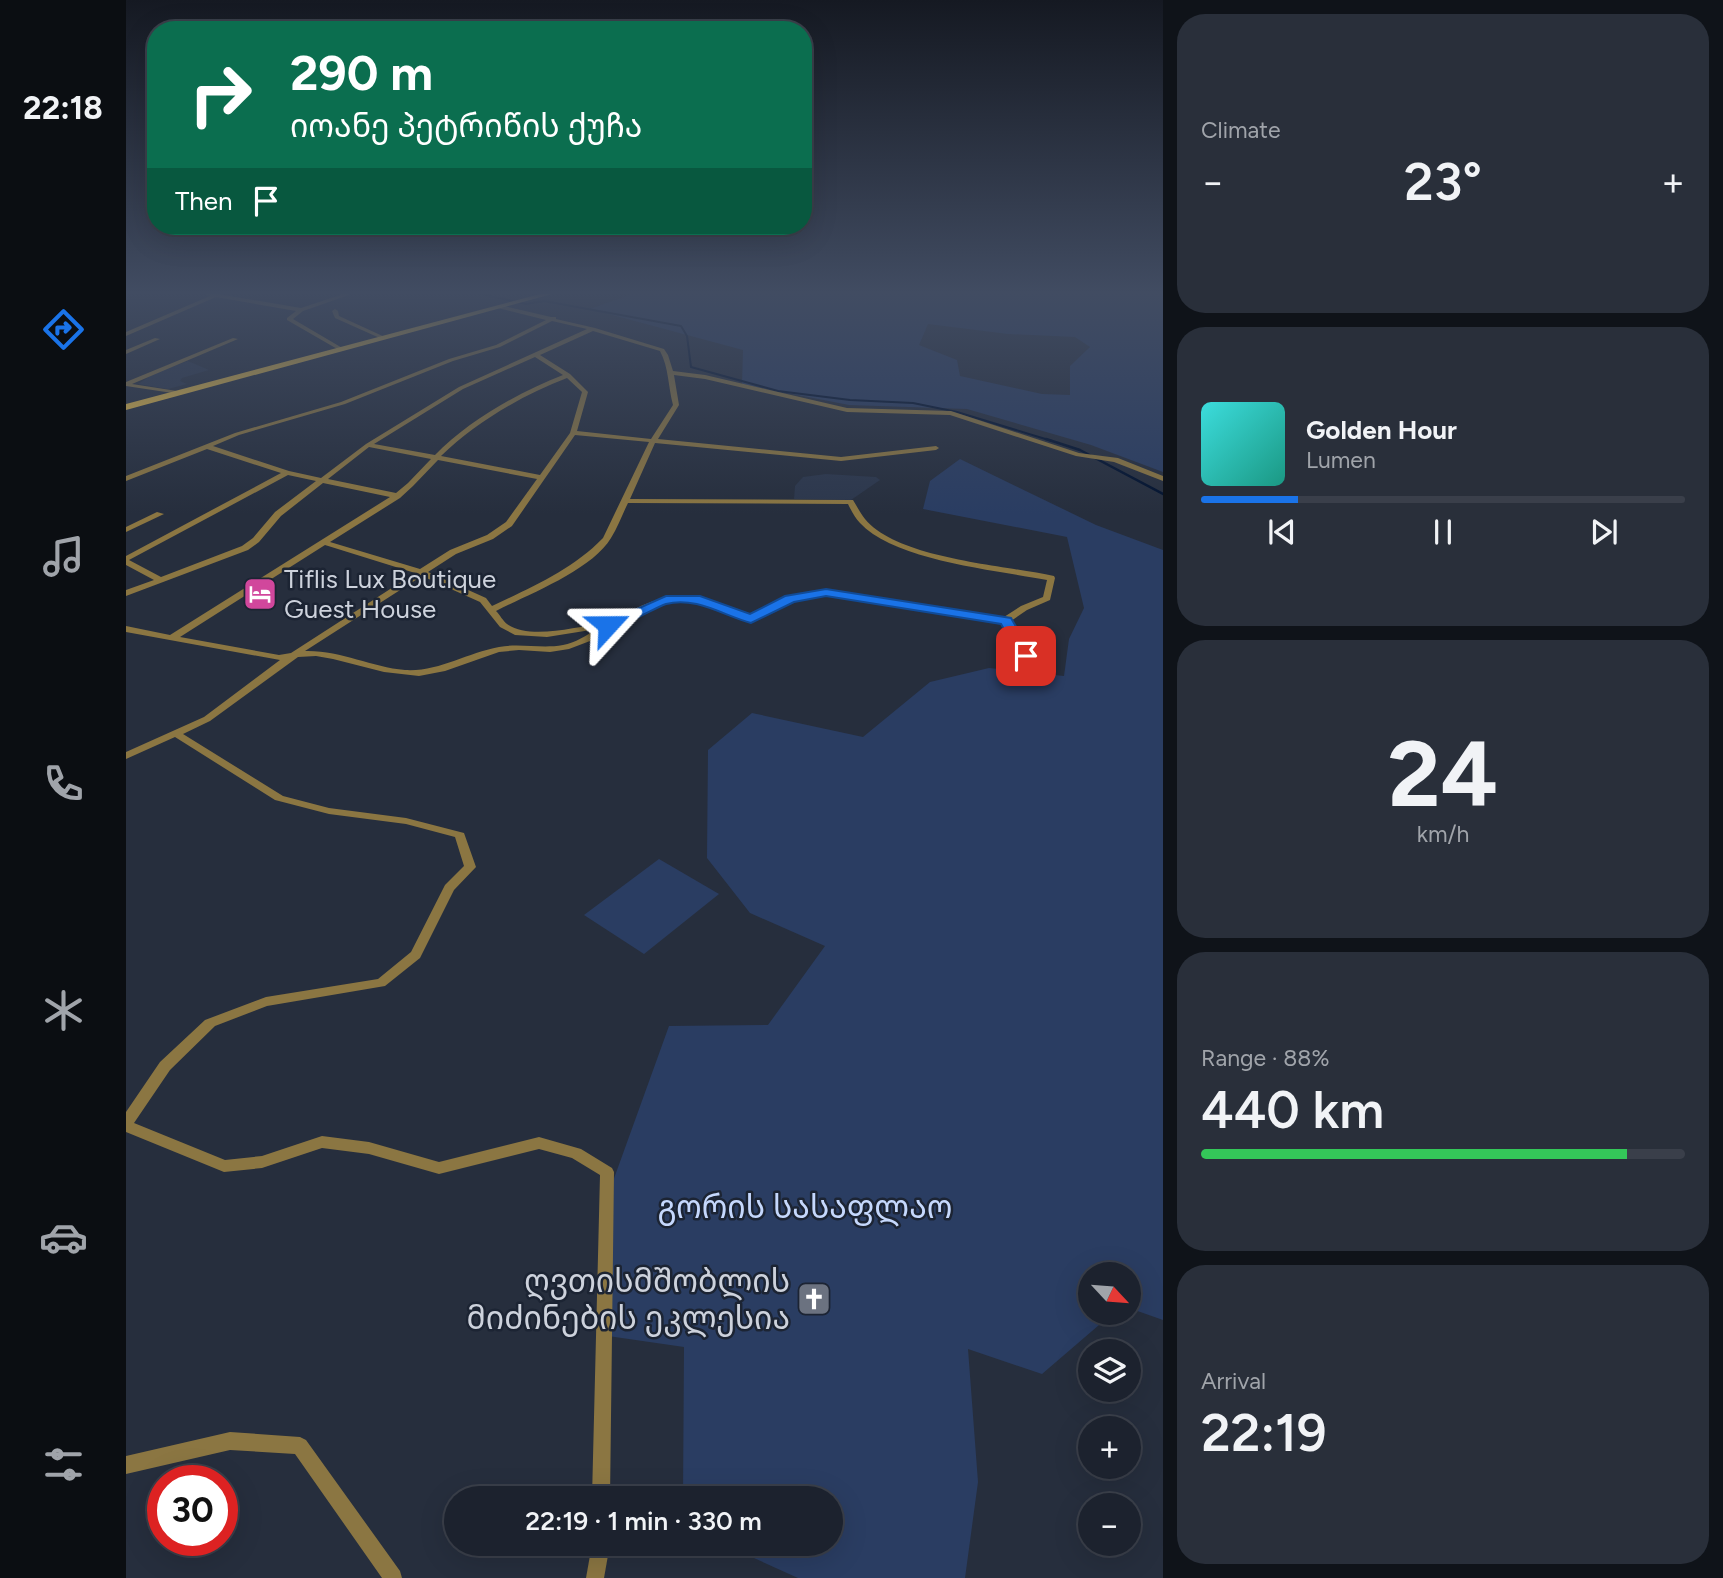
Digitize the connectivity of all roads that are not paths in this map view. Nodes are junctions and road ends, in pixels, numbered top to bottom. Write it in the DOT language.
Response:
graph roads {
  1 [pos="167,368"];
  2 [pos="272,368"];
  3 [pos="432,368"];
  4 [pos="505,368"];
  5 [pos="557,368"];
  6 [pos="670,368"];
  7 [pos="671,373"];
  8 [pos="568,374"];
  9 [pos="126,385"];
  10 [pos="177,393"];
  11 [pos="126,407"];
  12 [pos="573,433"];
  13 [pos="653,441"];
  14 [pos="368,444"];
  15 [pos="205,446"];
  16 [pos="936,448"];
  17 [pos="436,458"];
  18 [pos="287,473"];
  19 [pos="540,478"];
  20 [pos="126,479"];
  21 [pos="322,479"];
  22 [pos="1163,479"];
  23 [pos="397,496"];
  24 [pos="624,501"];
  25 [pos="160,514"];
  26 [pos="126,530"];
  27 [pos="323,542"];
  28 [pos="126,561"];
  29 [pos="423,573"];
  30 [pos="159,579"];
  31 [pos="126,593"];
  32 [pos="493,608"];
  33 [pos="1006,620"];
  34 [pos="608,625"];
  35 [pos="126,629"];
  36 [pos="173,637"];
  37 [pos="299,651"];
  38 [pos="279,662"];
  39 [pos="1021,678"];
  40 [pos="177,734"];
  41 [pos="126,756"];
  42 [pos="126,1124"];
  43 [pos="126,1465"];
  44 [pos="601,1486"];
  45 [pos="599,1556"];
  46 [pos="393,1578"];
  47 [pos="595,1578"];
  1 -- 9 [label="street"];
  2 -- 10 [label="main road"];
  3 -- 15 [label="street"];
  4 -- 14 [label="street"];
  5 -- 8 [label="street"];
  6 -- 7 [label="street"];
  7 -- 13 [label="street"];
  7 -- 22 [label="street"];
  8 -- 12 [label="street"];
  8 -- 17 [label="street"];
  9 -- 10 [label="street"];
  10 -- 11 [label="main road"];
  12 -- 13 [label="street"];
  12 -- 19 [label="street"];
  13 -- 16 [label="street"];
  13 -- 24 [label="street"];
  14 -- 17 [label="street"];
  14 -- 21 [label="street"];
  15 -- 18 [label="street"];
  15 -- 20 [label="street"];
  17 -- 19 [label="street"];
  17 -- 23 [label="street"];
  18 -- 21 [label="street"];
  18 -- 28 [label="street"];
  19 -- 29 [label="street"];
  21 -- 23 [label="street"];
  21 -- 30 [label="street"];
  23 -- 27 [label="street"];
  24 -- 32 [label="street"];
  24 -- 33 [label="street"];
  25 -- 26 [label="street"];
  27 -- 29 [label="street"];
  27 -- 36 [label="street"];
  28 -- 30 [label="street"];
  29 -- 32 [label="street"];
  29 -- 37 [label="street"];
  30 -- 31 [label="street"];
  32 -- 34 [label="street"];
  33 -- 34 [label="street"];
  33 -- 39 [label="street"];
  34 -- 37 [label="street"];
  35 -- 36 [label="street"];
  36 -- 38 [label="street"];
  37 -- 38 [label="street"];
  38 -- 40 [label="street"];
  40 -- 41 [label="street"];
  40 -- 42 [label="street"];
  42 -- 44 [label="street"];
  43 -- 46 [label="street"];
  45 -- 47 [label="street"];
}
